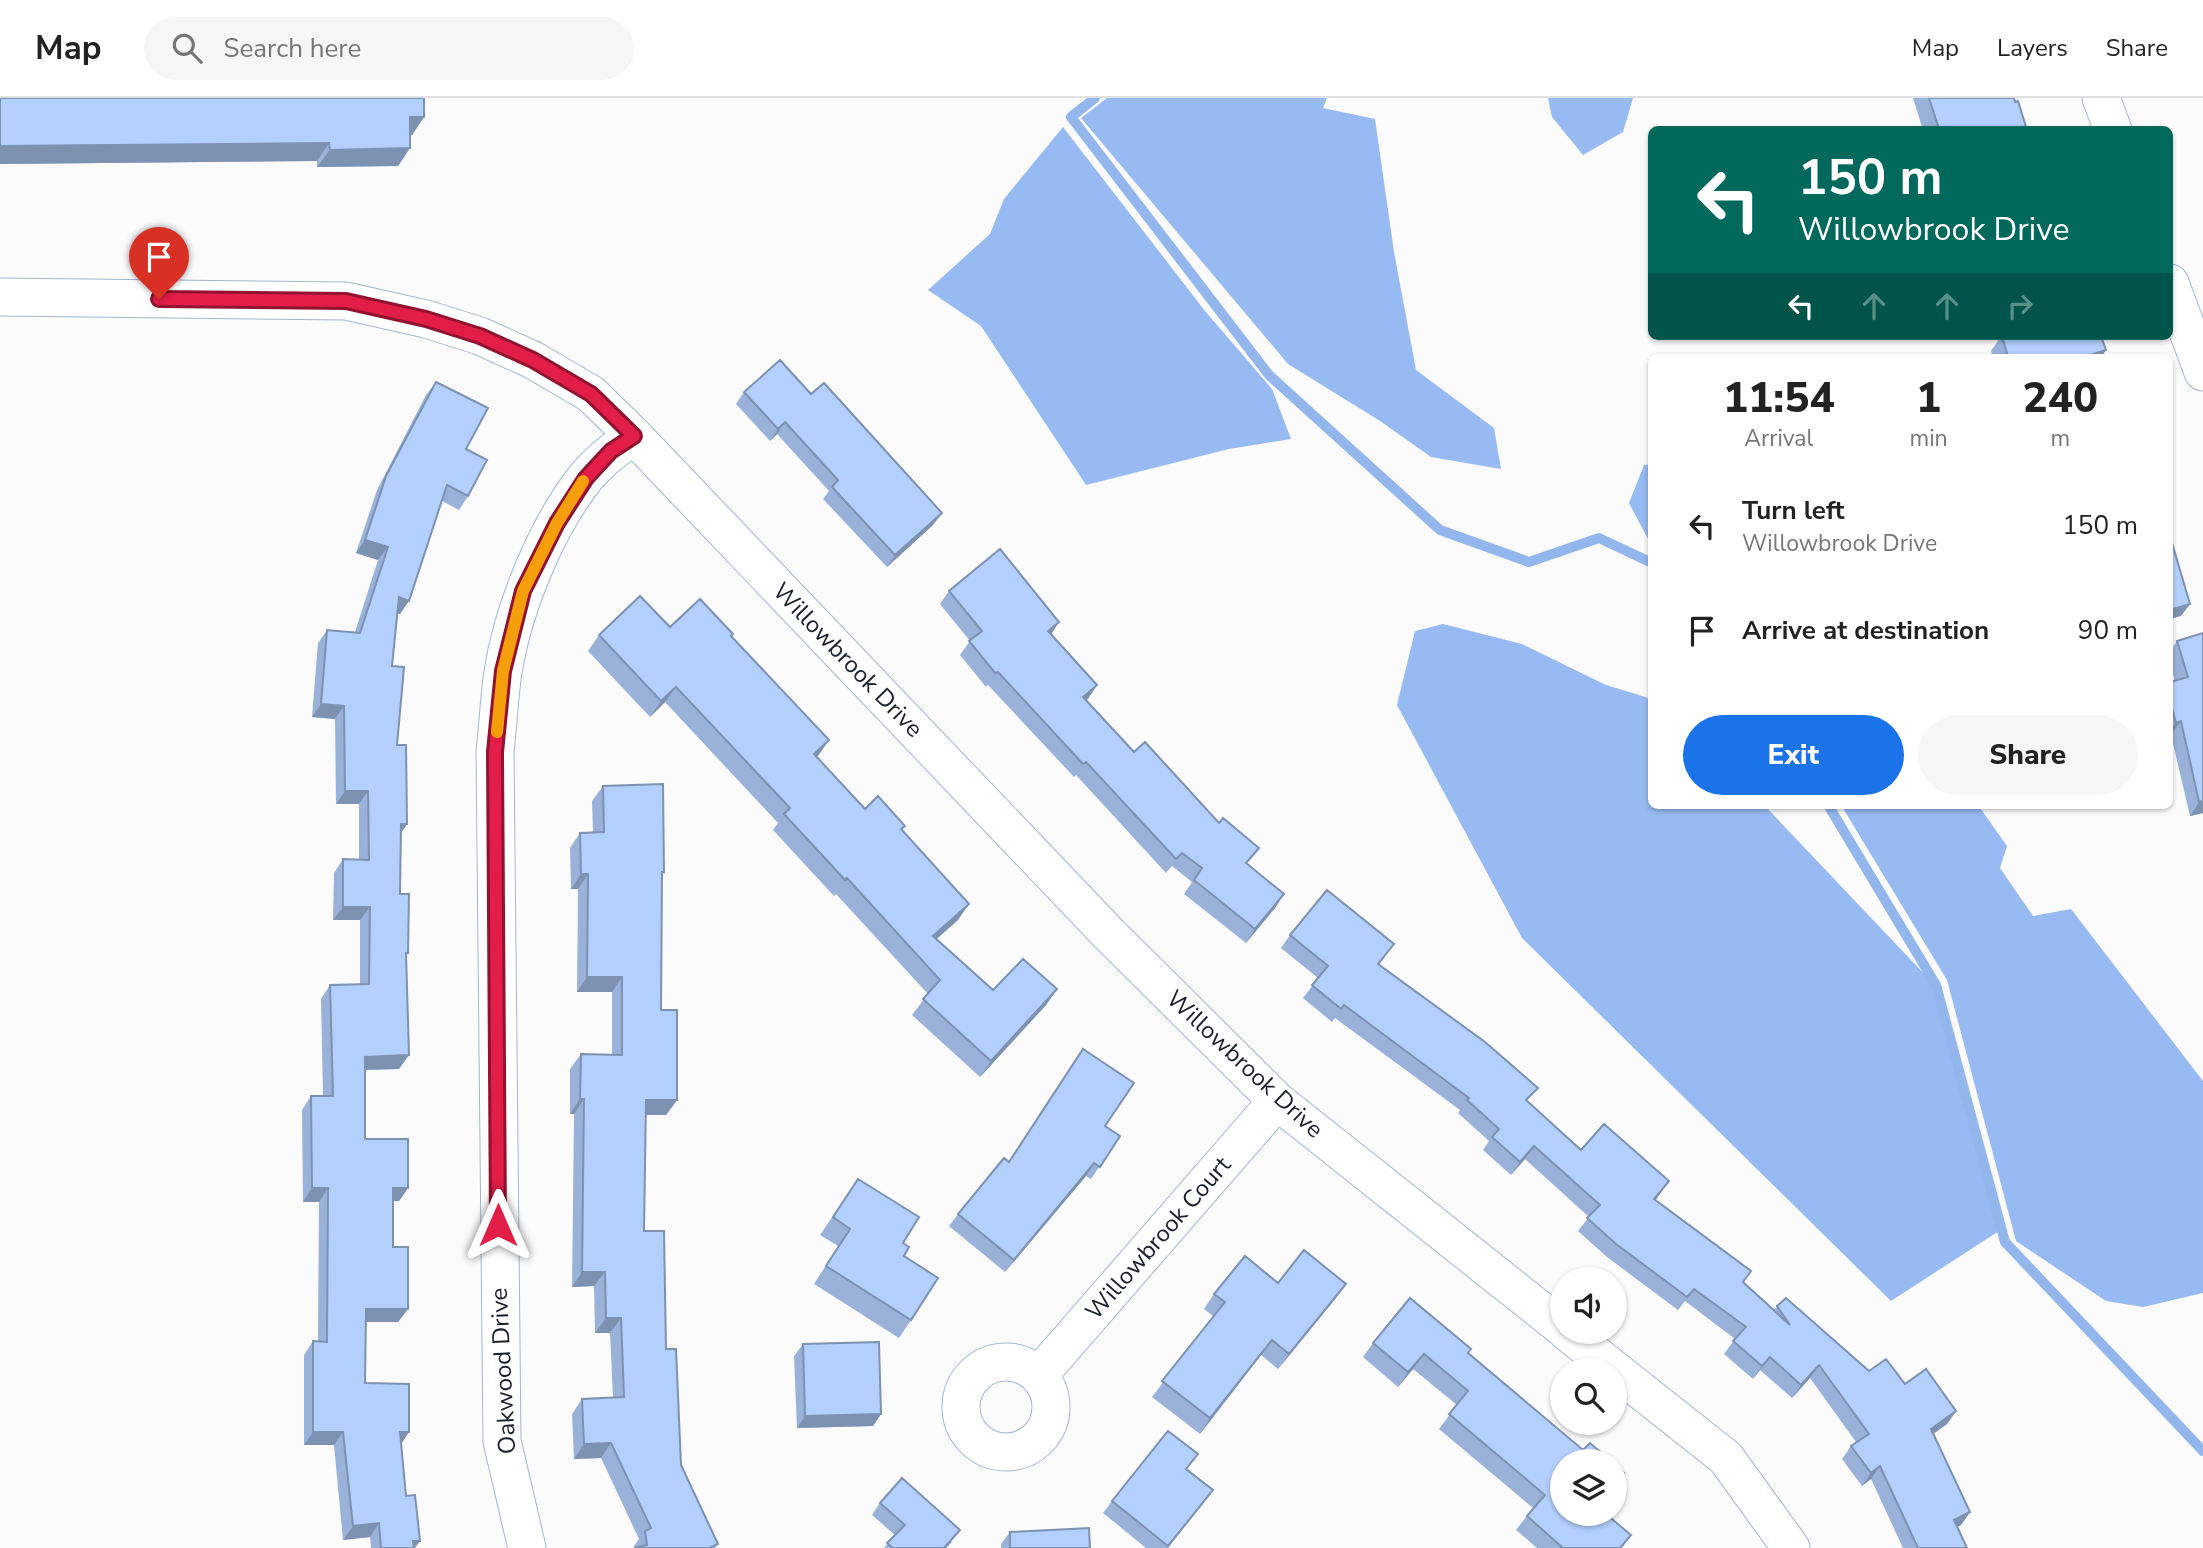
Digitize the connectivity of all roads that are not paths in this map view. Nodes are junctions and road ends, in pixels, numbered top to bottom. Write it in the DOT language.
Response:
graph roads {
  1 [pos="2101,98"];
  2 [pos="2112,126"];
  3 [pos="2173,291"];
  4 [pos="0,297"];
  5 [pos="2203,372"];
  6 [pos="634,436"];
  7 [pos="1277,1101"];
  8 [pos="1550,1318"];
  9 [pos="1582,1344"];
  10 [pos="1039,1376"];
  11 [pos="527,1548"];
  12 [pos="1791,1548"];
  1 -- 2 [label="street"];
  3 -- 5 [label="street"];
  4 -- 6 [label="street, Willowbrook Drive"];
  6 -- 7 [label="street, Willowbrook Drive"];
  6 -- 11 [label="street, Oakwood Drive"];
  7 -- 8 [label="street, Willowbrook Drive"];
  7 -- 10 [label="street, Willowbrook Court"];
  9 -- 12 [label="street"];
}
